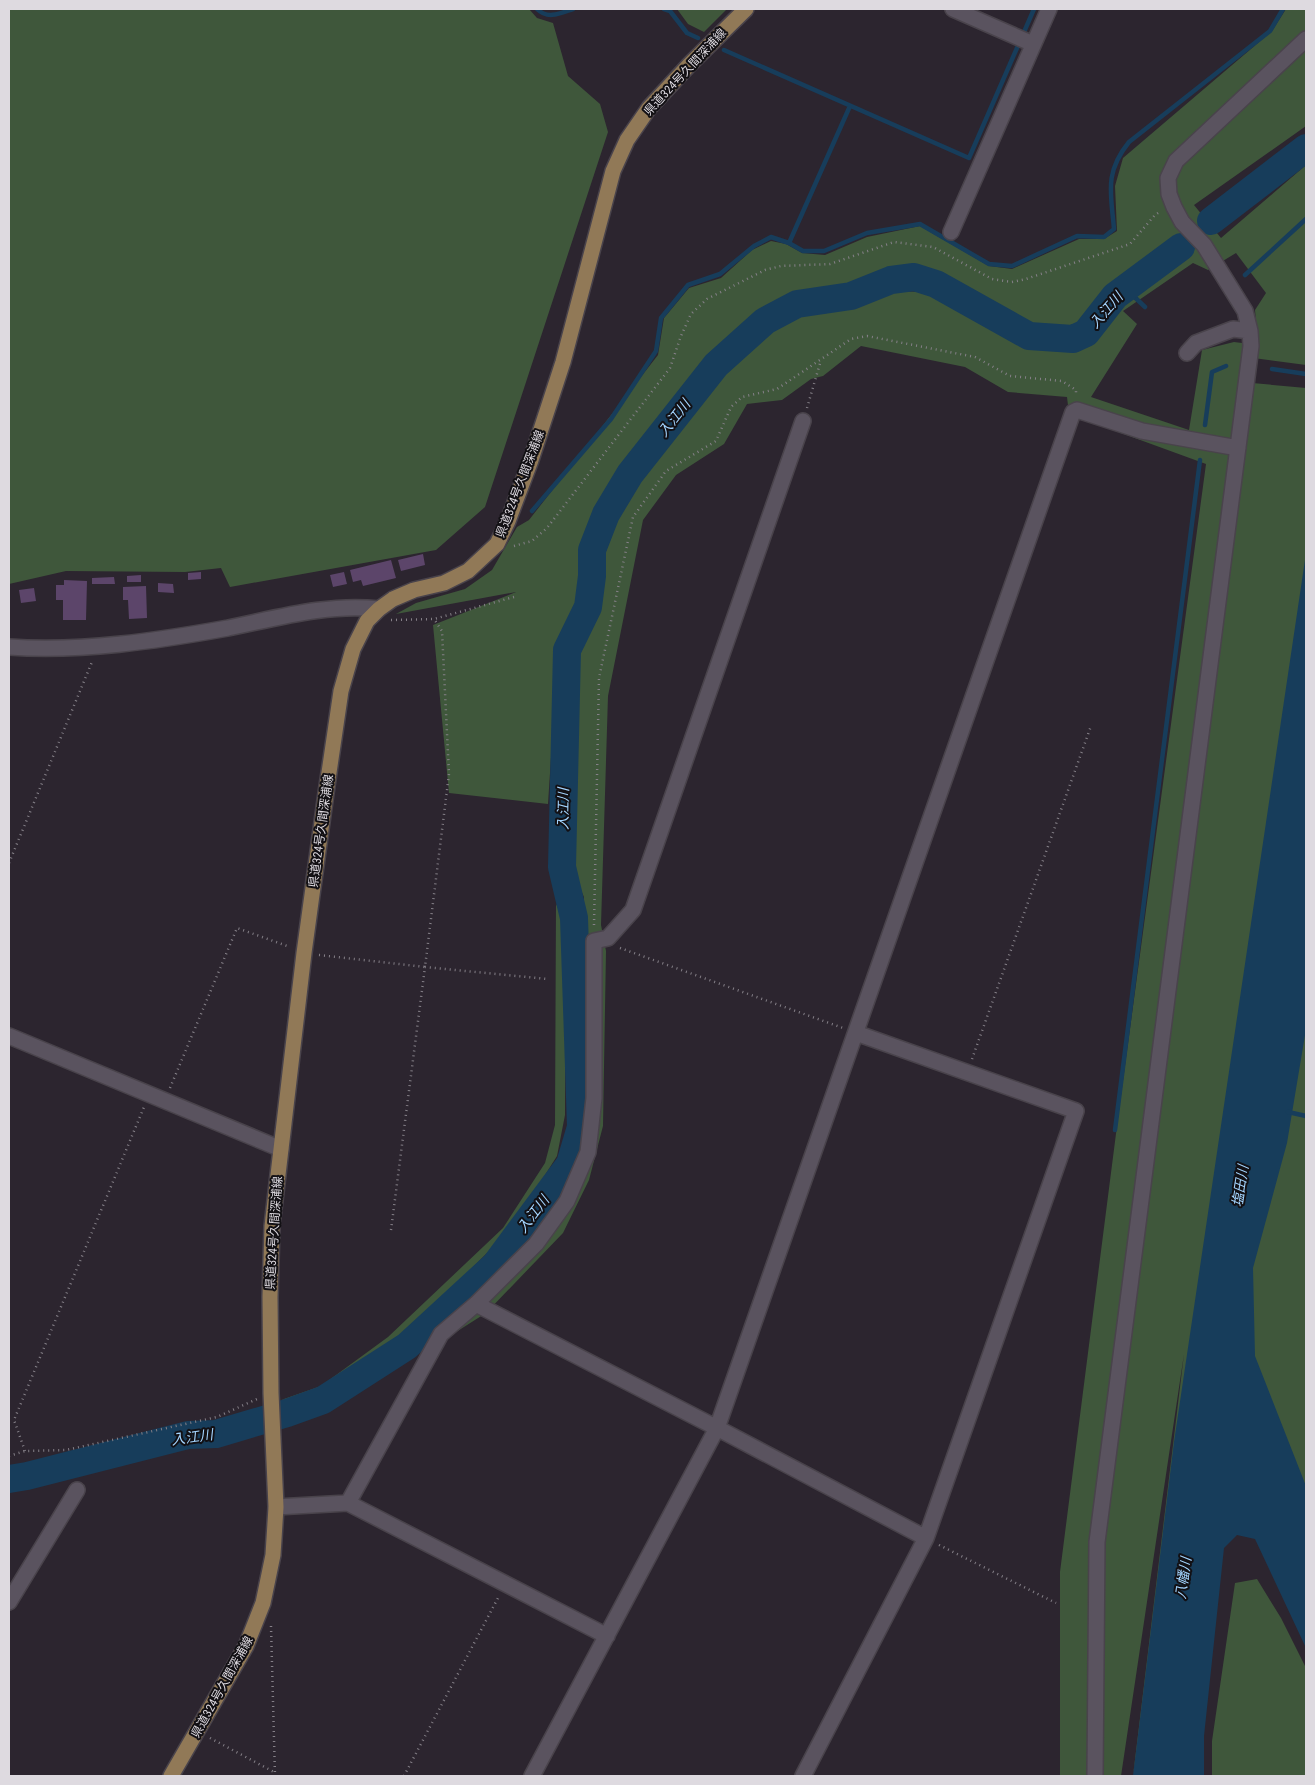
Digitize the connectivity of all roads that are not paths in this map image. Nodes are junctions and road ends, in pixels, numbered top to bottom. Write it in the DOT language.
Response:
graph roads {
  1 [pos="746,9"];
  2 [pos="953,9"];
  3 [pos="1049,9"];
  4 [pos="1306,39"];
  5 [pos="1033,44"];
  6 [pos="951,232"];
  7 [pos="1250,331"];
  8 [pos="1186,353"];
  9 [pos="803,421"];
  10 [pos="1238,448"];
  11 [pos="379,609"];
  12 [pos="9,647"];
  13 [pos="856,1033"];
  14 [pos="9,1036"];
  15 [pos="281,1149"];
  16 [pos="476,1304"];
  17 [pos="717,1428"];
  18 [pos="77,1490"];
  19 [pos="348,1503"];
  20 [pos="276,1507"];
  21 [pos="926,1538"];
  22 [pos="9,1602"];
  23 [pos="607,1636"];
  24 [pos="171,1776"];
  25 [pos="532,1776"];
  26 [pos="803,1776"];
  27 [pos="1095,1776"];
  1 -- 11 [label="main road, 県道324号久間深浦線"];
  2 -- 5 [label="street"];
  3 -- 5 [label="street"];
  4 -- 7 [label="street"];
  5 -- 6 [label="street"];
  7 -- 8 [label="street"];
  7 -- 10 [label="street"];
  9 -- 16 [label="street"];
  10 -- 13 [label="street"];
  10 -- 27 [label="street"];
  11 -- 12 [label="street"];
  11 -- 15 [label="main road, 県道324号久間深浦線"];
  13 -- 17 [label="street"];
  13 -- 21 [label="street"];
  14 -- 15 [label="street"];
  15 -- 20 [label="main road, 県道324号久間深浦線"];
  16 -- 17 [label="street"];
  16 -- 19 [label="street"];
  17 -- 21 [label="street"];
  17 -- 23 [label="street"];
  18 -- 22 [label="street"];
  19 -- 20 [label="street"];
  19 -- 23 [label="street"];
  20 -- 24 [label="main road, 県道324号久間深浦線"];
  21 -- 26 [label="street"];
  23 -- 25 [label="street"];
}
